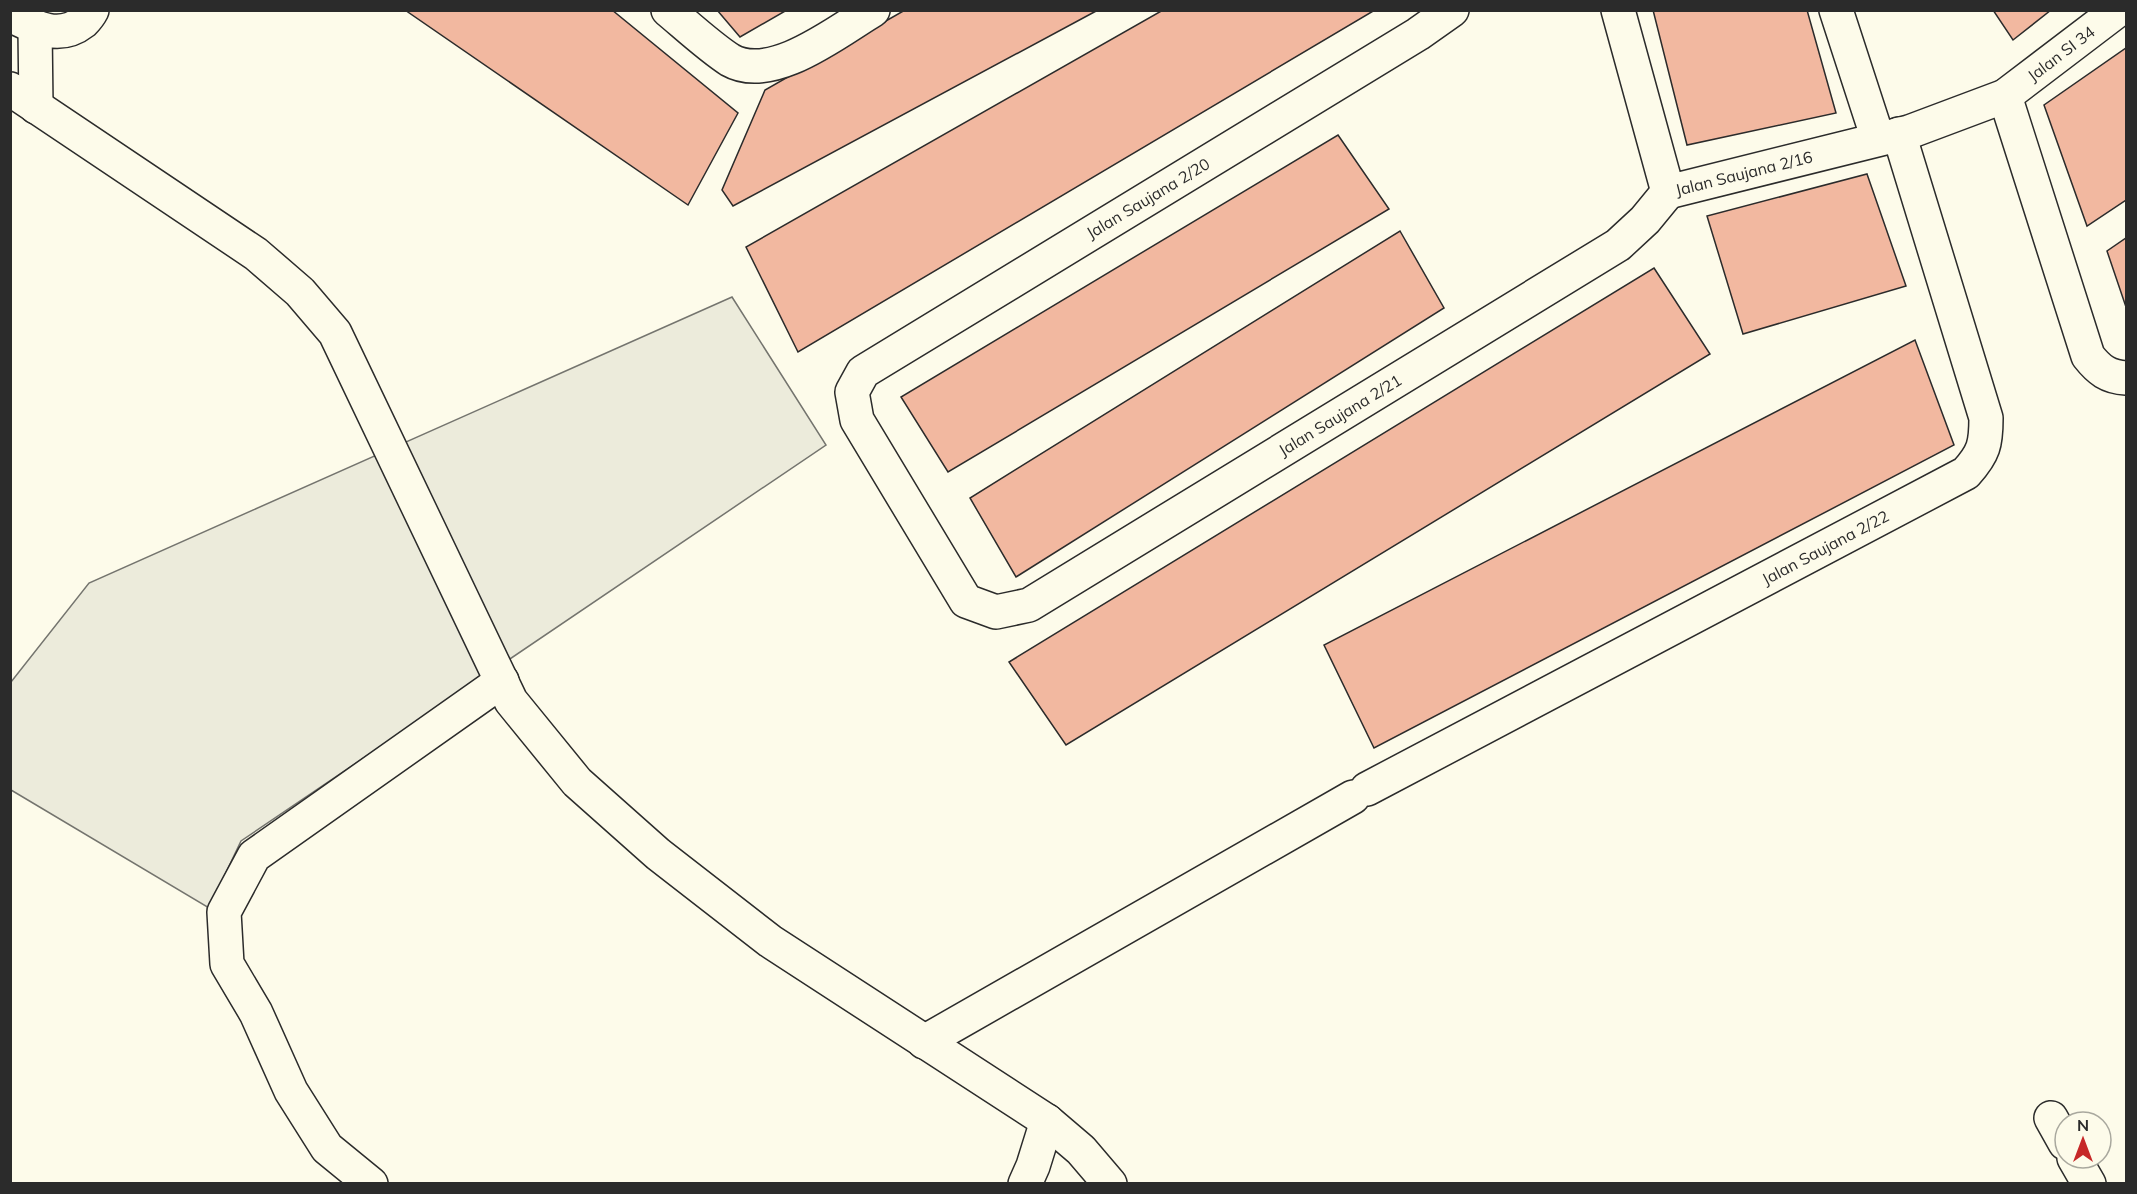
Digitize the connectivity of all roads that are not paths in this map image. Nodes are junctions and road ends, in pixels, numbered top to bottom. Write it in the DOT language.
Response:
graph roads {
  1 [pos="668,10"];
  2 [pos="873,10"];
  3 [pos="1452,10"];
  4 [pos="1618,10"];
  5 [pos="1836,10"];
  6 [pos="2118,10"];
  7 [pos="82,20"];
  8 [pos="23,21"];
  9 [pos="23,98"];
  10 [pos="1998,98"];
  11 [pos="1895,135"];
  12 [pos="1668,192"];
  13 [pos="2127,378"];
  14 [pos="996,612"];
  15 [pos="502,681"];
  16 [pos="924,1042"];
  17 [pos="1047,1121"];
  18 [pos="2081,1170"];
  19 [pos="371,1184"];
  20 [pos="1024,1184"];
  21 [pos="1110,1184"];
  22 [pos="2089,1184"];
  1 -- 2 [label="street"];
  3 -- 14 [label="street, Jalan Saujana 2/20"];
  4 -- 12 [label="street, Jalan Saujana 2/16"];
  5 -- 11 [label="street, Jalan Saujana 2/22"];
  6 -- 10 [label="street, Jalan SI 34"];
  7 -- 8 [label="street"];
  8 -- 9 [label="street"];
  9 -- 15 [label="street"];
  10 -- 11 [label="street, Jalan SI 34"];
  10 -- 13 [label="street"];
  11 -- 12 [label="street, Jalan Saujana 2/16"];
  11 -- 16 [label="street, Jalan Saujana 2/22"];
  12 -- 14 [label="street, Jalan Saujana 2/21"];
  15 -- 16 [label="street"];
  15 -- 19 [label="street"];
  16 -- 17 [label="street"];
  17 -- 20 [label="street"];
  17 -- 21 [label="street"];
  18 -- 22 [label="street"];
}
